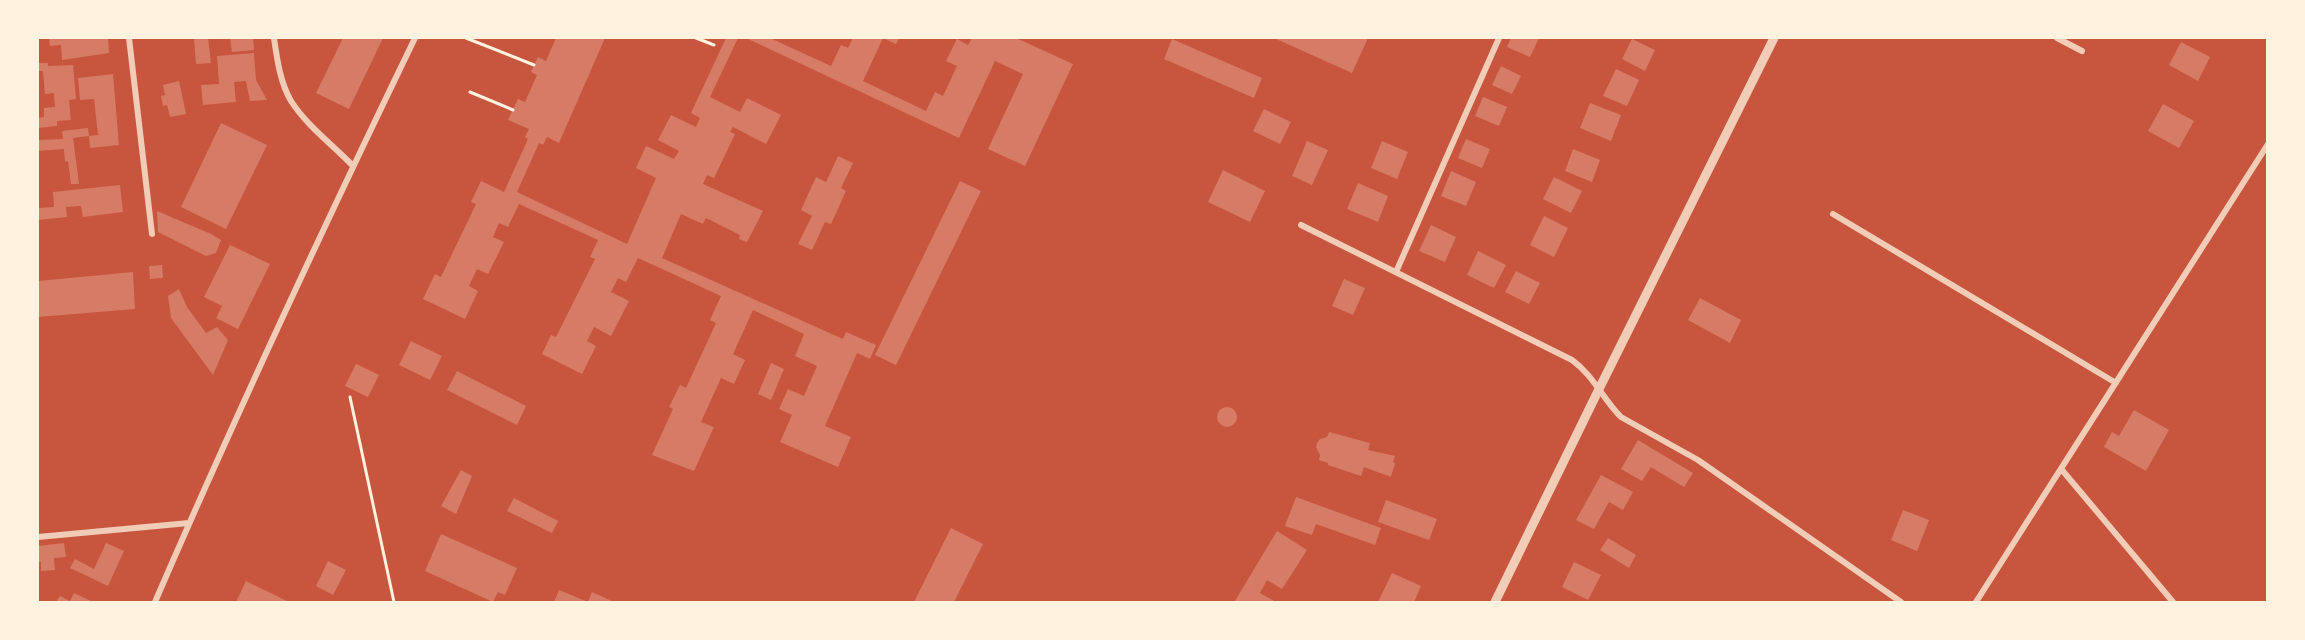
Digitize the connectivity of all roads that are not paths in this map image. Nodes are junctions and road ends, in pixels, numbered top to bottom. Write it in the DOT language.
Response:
graph roads {
  1 [pos="129,38"];
  2 [pos="274,38"];
  3 [pos="416,38"];
  4 [pos="1499,38"];
  5 [pos="1774,38"];
  6 [pos="2057,38"];
  7 [pos="2082,51"];
  8 [pos="2268,144"];
  9 [pos="353,166"];
  10 [pos="1833,214"];
  11 [pos="1301,225"];
  12 [pos="152,234"];
  13 [pos="1396,272"];
  14 [pos="2116,383"];
  15 [pos="1599,389"];
  16 [pos="2062,470"];
  17 [pos="189,523"];
  18 [pos="38,537"];
  19 [pos="155,603"];
  20 [pos="1495,603"];
  21 [pos="1901,603"];
  22 [pos="1976,603"];
  23 [pos="2173,603"];
  1 -- 12 [label="street"];
  2 -- 9 [label="street"];
  3 -- 9 [label="street"];
  4 -- 13 [label="street"];
  5 -- 15 [label="street"];
  6 -- 7 [label="street"];
  8 -- 14 [label="street"];
  9 -- 17 [label="street"];
  10 -- 14 [label="street"];
  11 -- 13 [label="street"];
  13 -- 15 [label="street"];
  14 -- 16 [label="street"];
  15 -- 20 [label="street"];
  15 -- 21 [label="street"];
  16 -- 22 [label="street"];
  16 -- 23 [label="street"];
  17 -- 18 [label="street"];
  17 -- 19 [label="street"];
}
